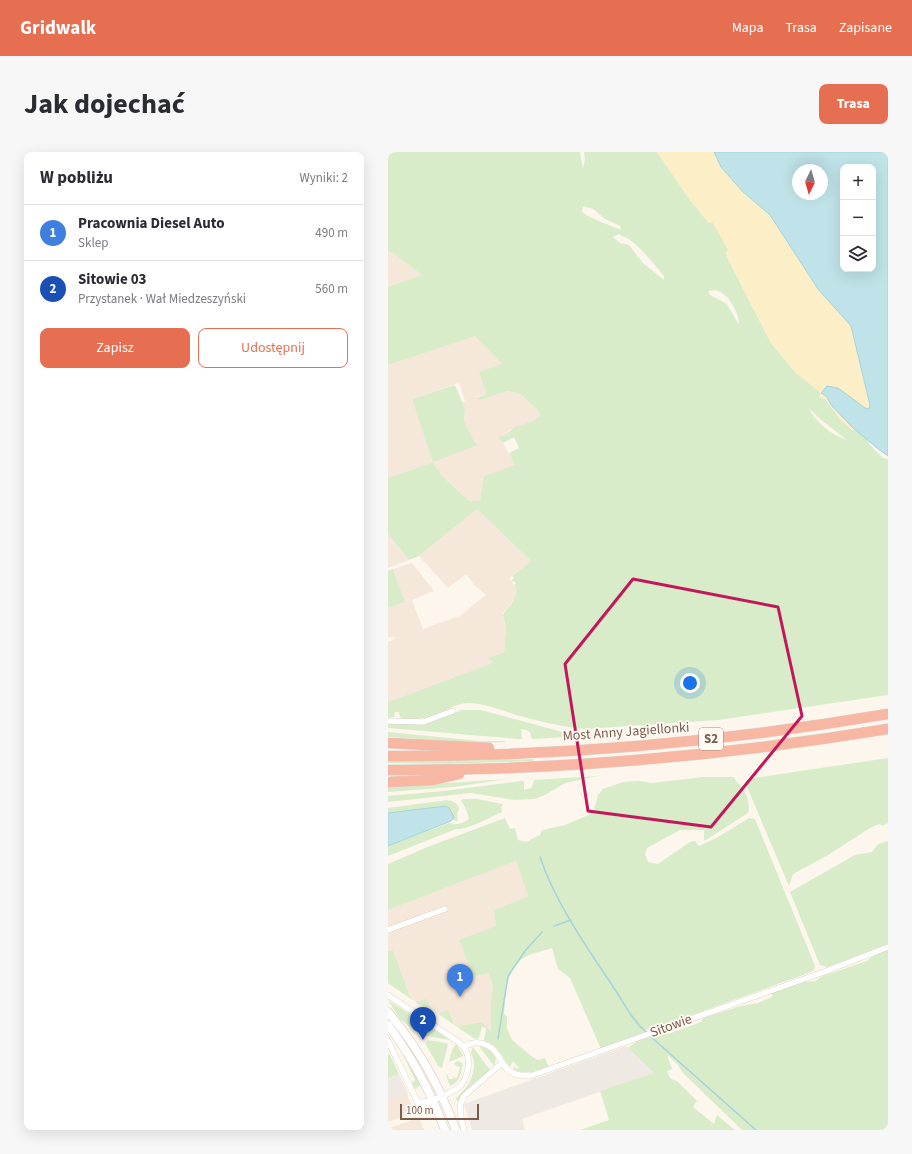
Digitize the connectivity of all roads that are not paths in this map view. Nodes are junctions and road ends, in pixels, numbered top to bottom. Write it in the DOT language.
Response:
graph roads {
  1 [pos="453,711"];
  2 [pos="888,714"];
  3 [pos="388,721"];
  4 [pos="888,729"];
  5 [pos="388,743"];
  6 [pos="533,752"];
  7 [pos="388,756"];
  8 [pos="486,769"];
  9 [pos="388,770"];
  10 [pos="388,782"];
  11 [pos="445,909"];
  12 [pos="388,930"];
  13 [pos="888,947"];
  14 [pos="388,995"];
  15 [pos="388,1012"];
  16 [pos="388,1025"];
  17 [pos="388,1041"];
  18 [pos="464,1047"];
  19 [pos="502,1063"];
  20 [pos="442,1096"];
  21 [pos="433,1101"];
  22 [pos="417,1102"];
  23 [pos="445,1130"];
  24 [pos="456,1130"];
  25 [pos="464,1130"];
  1 -- 3 [label="street"];
  2 -- 6 [label="highway, Most Anny Jagiellonki / S2"];
  4 -- 8 [label="highway, Most Anny Jagiellonki / S2"];
  5 -- 6 [label="highway"];
  6 -- 7 [label="highway, S2"];
  8 -- 9 [label="highway, S2"];
  8 -- 10 [label="highway"];
  11 -- 12 [label="street"];
  13 -- 19 [label="street, Sitowie"];
  14 -- 18 [label="street"];
  15 -- 20 [label="main road"];
  16 -- 21 [label="main road"];
  17 -- 22 [label="street"];
  18 -- 19 [label="street, Sitowie"];
  18 -- 20 [label="street"];
  19 -- 25 [label="street"];
  20 -- 21 [label="street"];
  20 -- 24 [label="main road"];
  21 -- 22 [label="street"];
  21 -- 22 [label="street"];
  21 -- 23 [label="main road"];
}
